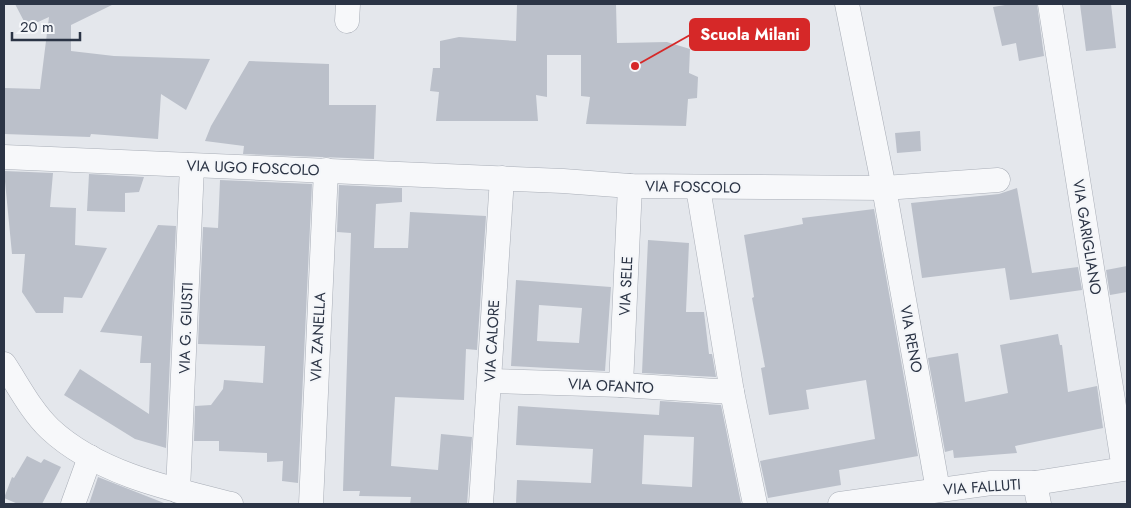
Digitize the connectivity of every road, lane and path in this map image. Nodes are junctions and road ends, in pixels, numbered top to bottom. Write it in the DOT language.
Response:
graph roads {
  1 [pos="847,4"];
  2 [pos="1050,4"];
  3 [pos="4,157"];
  4 [pos="192,166"];
  5 [pos="326,170"];
  6 [pos="502,178"];
  7 [pos="998,180"];
  8 [pos="630,186"];
  9 [pos="698,188"];
  10 [pos="884,188"];
  11 [pos="4,364"];
  12 [pos="490,381"];
  13 [pos="621,385"];
  14 [pos="732,392"];
  15 [pos="90,457"];
  16 [pos="1124,469"];
  17 [pos="938,490"];
  18 [pos="178,491"];
  19 [pos="1037,494"];
  20 [pos="72,504"];
  21 [pos="231,504"];
  22 [pos="311,504"];
  23 [pos="481,504"];
  24 [pos="755,504"];
  25 [pos="840,504"];
  1 -- 10 [label="street, VIA RENO"];
  2 -- 16 [label="street, VIA GARIGLIANO"];
  3 -- 4 [label="street, VIA UGO FOSCOLO"];
  4 -- 5 [label="street, VIA UGO FOSCOLO"];
  4 -- 18 [label="street, VIA G. GIUSTI"];
  5 -- 6 [label="street, VIA UGO FOSCOLO"];
  5 -- 22 [label="street, VIA ZANELLA"];
  6 -- 8 [label="street, VIA FOSCOLO"];
  6 -- 12 [label="street, VIA CALORE"];
  7 -- 10 [label="street, VIA FOSCOLO"];
  8 -- 9 [label="street, VIA FOSCOLO"];
  8 -- 13 [label="street, VIA SELE"];
  9 -- 10 [label="street, VIA FOSCOLO"];
  9 -- 14 [label="street"];
  10 -- 17 [label="street, VIA RENO"];
  11 -- 15 [label="street"];
  12 -- 13 [label="street, VIA OFANTO"];
  12 -- 23 [label="street, VIA CALORE"];
  13 -- 14 [label="street, VIA OFANTO"];
  14 -- 24 [label="street"];
  15 -- 18 [label="street"];
  15 -- 20 [label="street"];
  16 -- 19 [label="street, VIA FALLUTI"];
  17 -- 19 [label="street, VIA FALLUTI"];
  17 -- 25 [label="street, VIA FALLUTI"];
  18 -- 21 [label="street"];
}
